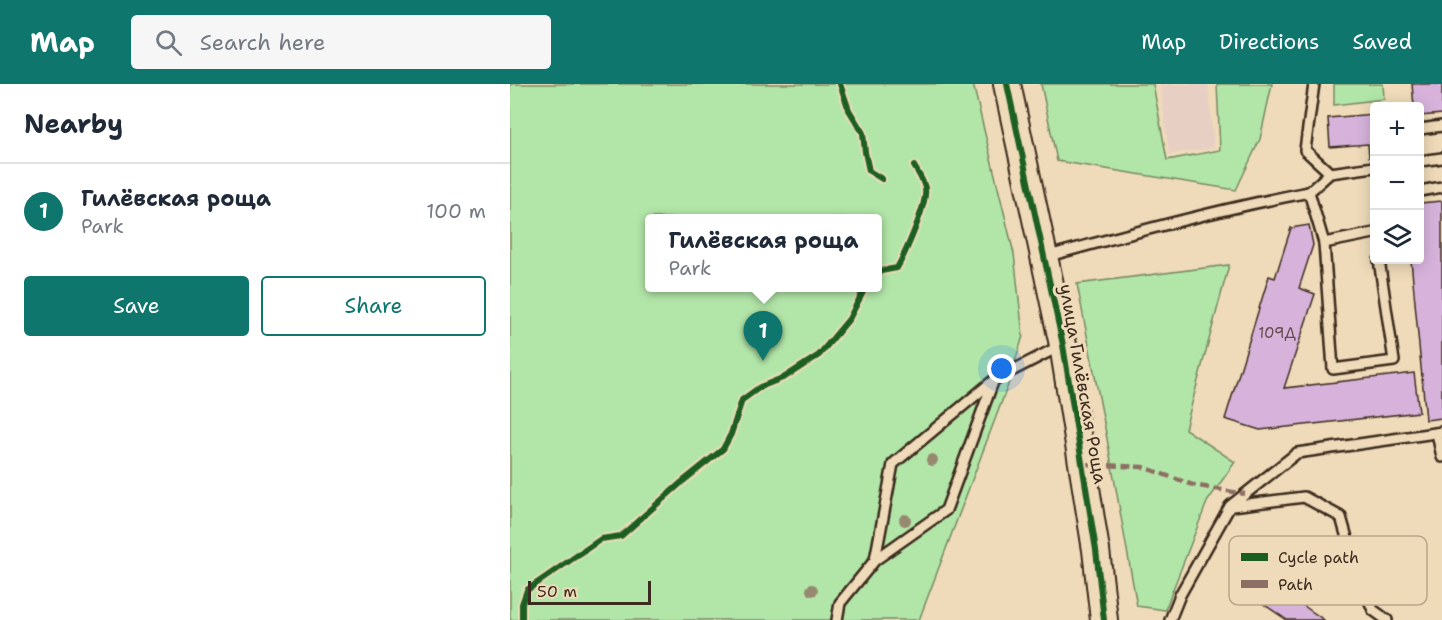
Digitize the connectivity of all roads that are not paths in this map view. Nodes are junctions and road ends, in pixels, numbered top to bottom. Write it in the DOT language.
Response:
graph roads {
  1 [pos="1007,84"];
  2 [pos="1314,84"];
  3 [pos="1442,126"];
  4 [pos="1424,128"];
  5 [pos="1442,158"];
  6 [pos="1424,160"];
  7 [pos="1370,168"];
  8 [pos="1330,173"];
  9 [pos="1442,188"];
  10 [pos="1424,190"];
  11 [pos="1309,192"];
  12 [pos="1370,234"];
  13 [pos="1324,243"];
  14 [pos="1045,257"];
  15 [pos="1380,264"];
  16 [pos="1063,345"];
  17 [pos="994,380"];
  18 [pos="1439,432"];
  19 [pos="1442,457"];
  20 [pos="1230,506"];
  21 [pos="1346,536"];
  22 [pos="875,560"];
  23 [pos="1370,605"];
  24 [pos="1372,610"];
  25 [pos="837,620"];
  26 [pos="1104,620"];
  27 [pos="1170,620"];
  28 [pos="1366,620"];
  29 [pos="1387,620"];
  1 -- 14 [label="street, улица Гилёвская Роща"];
  2 -- 8 [label="lane"];
  3 -- 4 [label="lane"];
  5 -- 6 [label="lane"];
  7 -- 8 [label="lane"];
  8 -- 11 [label="lane"];
  9 -- 10 [label="lane"];
  11 -- 13 [label="lane"];
  11 -- 14 [label="lane"];
  12 -- 13 [label="lane"];
  13 -- 15 [label="lane"];
  14 -- 16 [label="street, улица Гилёвская Роща"];
  16 -- 17 [label="lane"];
  16 -- 26 [label="street, улица Гилёвская Роща"];
  17 -- 22 [label="lane"];
  17 -- 22 [label="lane"];
  18 -- 19 [label="lane"];
  18 -- 20 [label="lane"];
  20 -- 21 [label="lane"];
  20 -- 27 [label="lane"];
  22 -- 25 [label="lane"];
  23 -- 24 [label="lane"];
  24 -- 28 [label="lane"];
  24 -- 29 [label="lane"];
}
